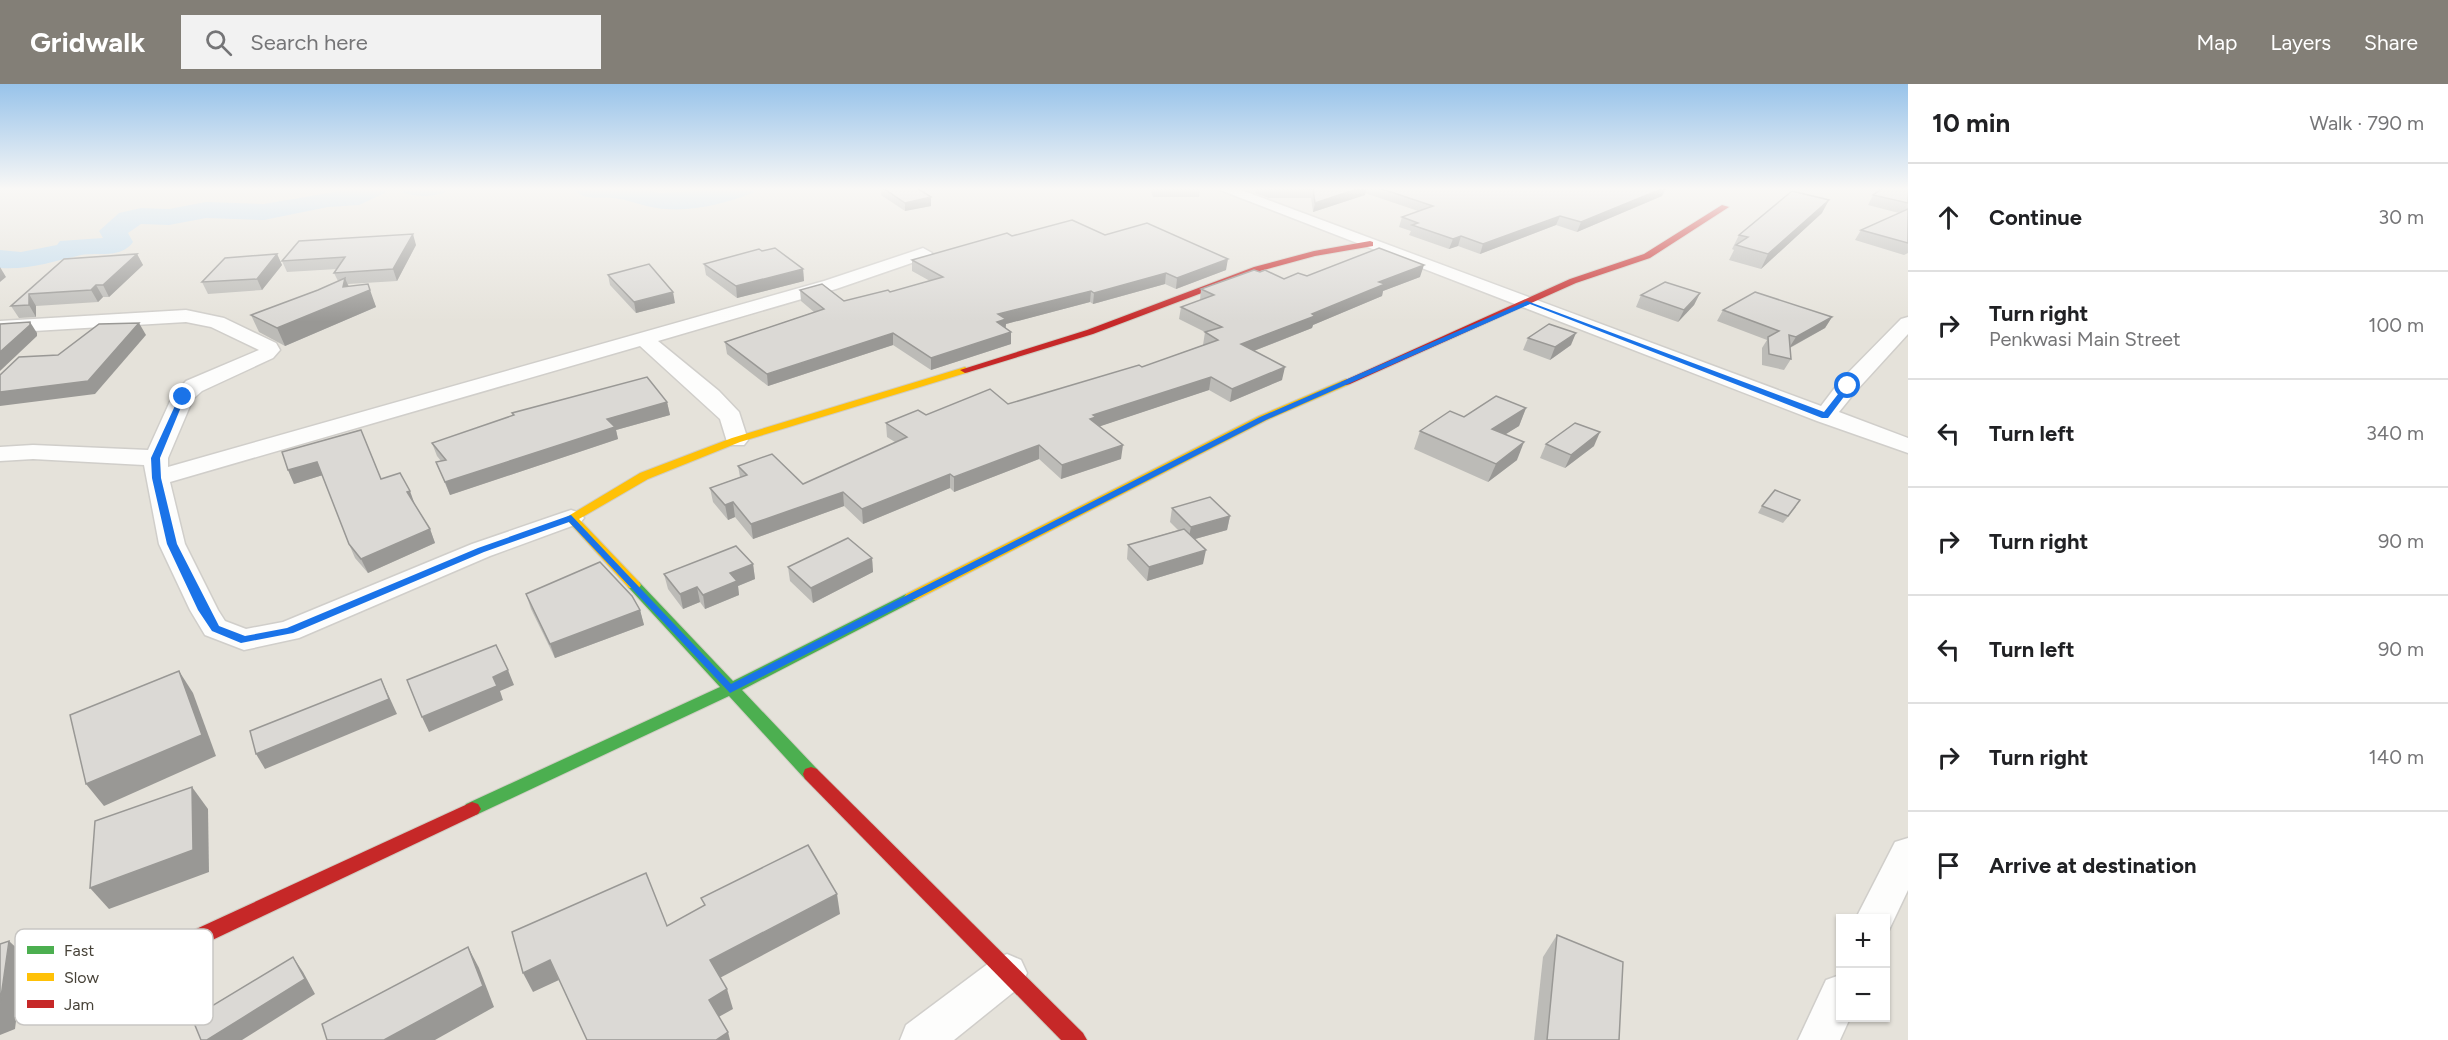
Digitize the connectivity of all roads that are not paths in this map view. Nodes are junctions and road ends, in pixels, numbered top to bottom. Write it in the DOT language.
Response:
graph roads {
  1 [pos="1340,233"];
  2 [pos="1684,233"];
  3 [pos="1370,244"];
  4 [pos="922,253"];
  5 [pos="1530,302"];
  6 [pos="1908,323"];
  7 [pos="0,327"];
  8 [pos="643,338"];
  9 [pos="1825,416"];
  10 [pos="736,440"];
  11 [pos="1908,446"];
  12 [pos="0,454"];
  13 [pos="156,468"];
  14 [pos="571,518"];
  15 [pos="730,689"];
  16 [pos="1905,864"];
  17 [pos="1877,914"];
  18 [pos="213,930"];
  19 [pos="1007,973"];
  20 [pos="1836,1003"];
  21 [pos="921,1040"];
  22 [pos="1076,1040"];
  23 [pos="1819,1040"];
  1 -- 3 [label="street"];
  2 -- 5 [label="street"];
  3 -- 5 [label="street"];
  3 -- 10 [label="street"];
  4 -- 8 [label="street"];
  5 -- 9 [label="street"];
  5 -- 15 [label="street"];
  6 -- 9 [label="street"];
  7 -- 13 [label="street"];
  8 -- 10 [label="street"];
  8 -- 13 [label="street"];
  9 -- 11 [label="street"];
  10 -- 14 [label="street"];
  12 -- 13 [label="street"];
  13 -- 14 [label="street"];
  14 -- 15 [label="street"];
  15 -- 18 [label="street"];
  15 -- 19 [label="street"];
  16 -- 17 [label="street"];
  19 -- 21 [label="street"];
  19 -- 22 [label="street"];
  20 -- 23 [label="street"];
}
